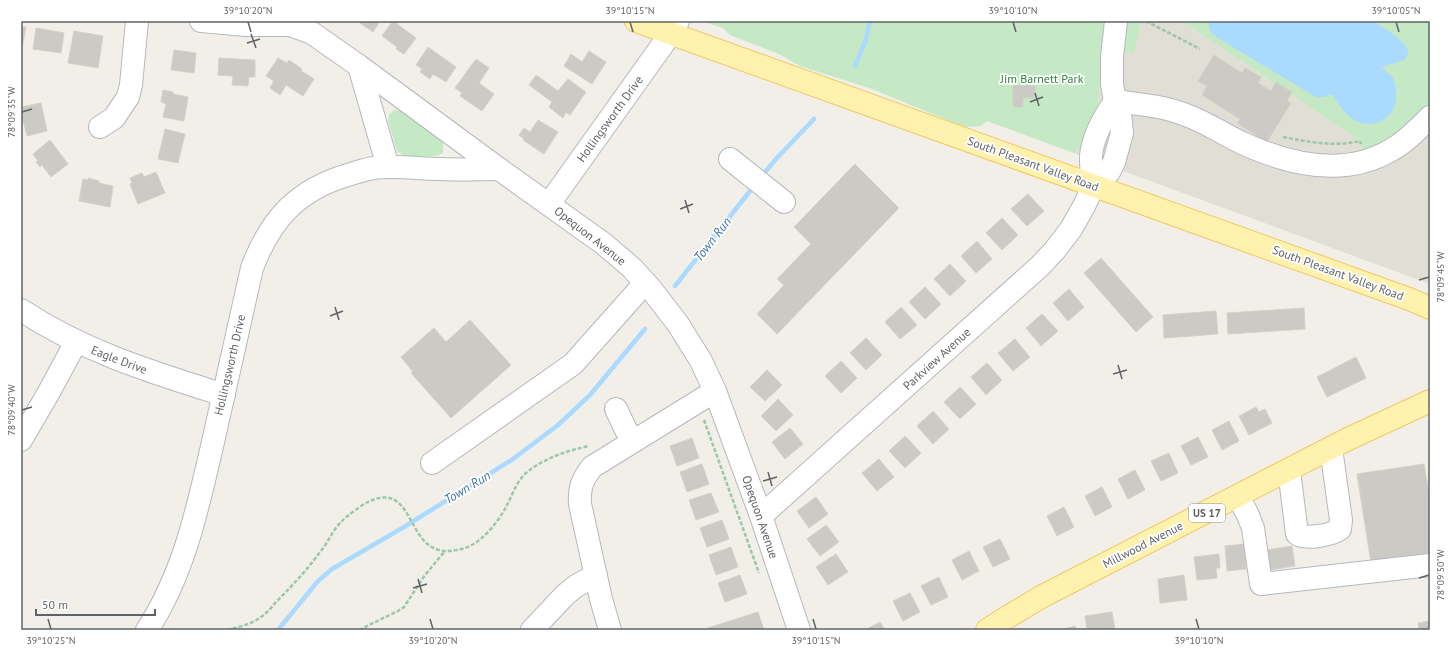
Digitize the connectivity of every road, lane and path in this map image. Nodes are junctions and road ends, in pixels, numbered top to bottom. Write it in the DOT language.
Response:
graph roads {
  1 [pos="137,21"];
  2 [pos="201,21"];
  3 [pos="636,21"];
  4 [pos="1116,21"];
  5 [pos="1146,21"];
  6 [pos="674,27"];
  7 [pos="1200,49"];
  8 [pos="359,66"];
  9 [pos="1115,100"];
  10 [pos="1430,117"];
  11 [pos="100,127"];
  12 [pos="1277,136"];
  13 [pos="1362,147"];
  14 [pos="730,159"];
  15 [pos="388,167"];
  16 [pos="499,169"];
  17 [pos="1094,185"];
  18 [pos="784,202"];
  19 [pos="549,204"];
  20 [pos="646,283"];
  21 [pos="1409,299"];
  22 [pos="1430,308"];
  23 [pos="21,310"];
  24 [pos="1430,323"];
  25 [pos="76,342"];
  26 [pos="224,395"];
  27 [pos="706,396"];
  28 [pos="1430,401"];
  29 [pos="616,409"];
  30 [pos="21,440"];
  31 [pos="634,441"];
  32 [pos="596,444"];
  33 [pos="1331,448"];
  34 [pos="432,463"];
  35 [pos="1289,470"];
  36 [pos="1238,497"];
  37 [pos="761,516"];
  38 [pos="445,551"];
  39 [pos="1430,565"];
  40 [pos="596,576"];
  41 [pos="760,578"];
  42 [pos="147,630"];
  43 [pos="228,630"];
  44 [pos="359,630"];
  45 [pos="532,630"];
  46 [pos="610,630"];
  47 [pos="799,630"];
  48 [pos="987,630"];
  1 -- 11 [label="street"];
  2 -- 8 [label="street, Opequon Avenue"];
  3 -- 6 [label="main road, South Pleasant Valley Road"];
  4 -- 9 [label="street"];
  5 -- 7 [label="path"];
  6 -- 17 [label="main road, South Pleasant Valley Road"];
  6 -- 19 [label="street, Hollingsworth Drive"];
  8 -- 15 [label="street"];
  8 -- 16 [label="street, Opequon Avenue"];
  9 -- 10 [label="street"];
  9 -- 17 [label="street"];
  12 -- 13 [label="path"];
  14 -- 18 [label="street"];
  15 -- 16 [label="street, Hollingsworth Drive"];
  15 -- 26 [label="street, Hollingsworth Drive"];
  16 -- 19 [label="street, Opequon Avenue"];
  17 -- 21 [label="main road, South Pleasant Valley Road"];
  17 -- 37 [label="street, Parkview Avenue"];
  19 -- 20 [label="street, Opequon Avenue"];
  20 -- 27 [label="street, Opequon Avenue"];
  20 -- 34 [label="street"];
  21 -- 22 [label="main road, South Pleasant Valley Road"];
  21 -- 24 [label="main road"];
  23 -- 25 [label="street, Eagle Drive"];
  25 -- 26 [label="street, Eagle Drive"];
  25 -- 30 [label="street"];
  26 -- 42 [label="street, Hollingsworth Drive"];
  27 -- 31 [label="street"];
  27 -- 37 [label="street, Opequon Avenue"];
  27 -- 41 [label="path"];
  28 -- 33 [label="main road, Millwood Avenue / US 17"];
  29 -- 31 [label="street"];
  31 -- 40 [label="street"];
  32 -- 38 [label="path"];
  33 -- 35 [label="main road, Millwood Avenue / US 17"];
  33 -- 35 [label="street"];
  35 -- 36 [label="main road, Millwood Avenue / US 17"];
  36 -- 39 [label="street"];
  36 -- 48 [label="main road, Millwood Avenue / US 17"];
  37 -- 47 [label="street, Opequon Avenue"];
  38 -- 43 [label="path"];
  38 -- 44 [label="path"];
  40 -- 45 [label="street"];
  40 -- 46 [label="street"];
}
